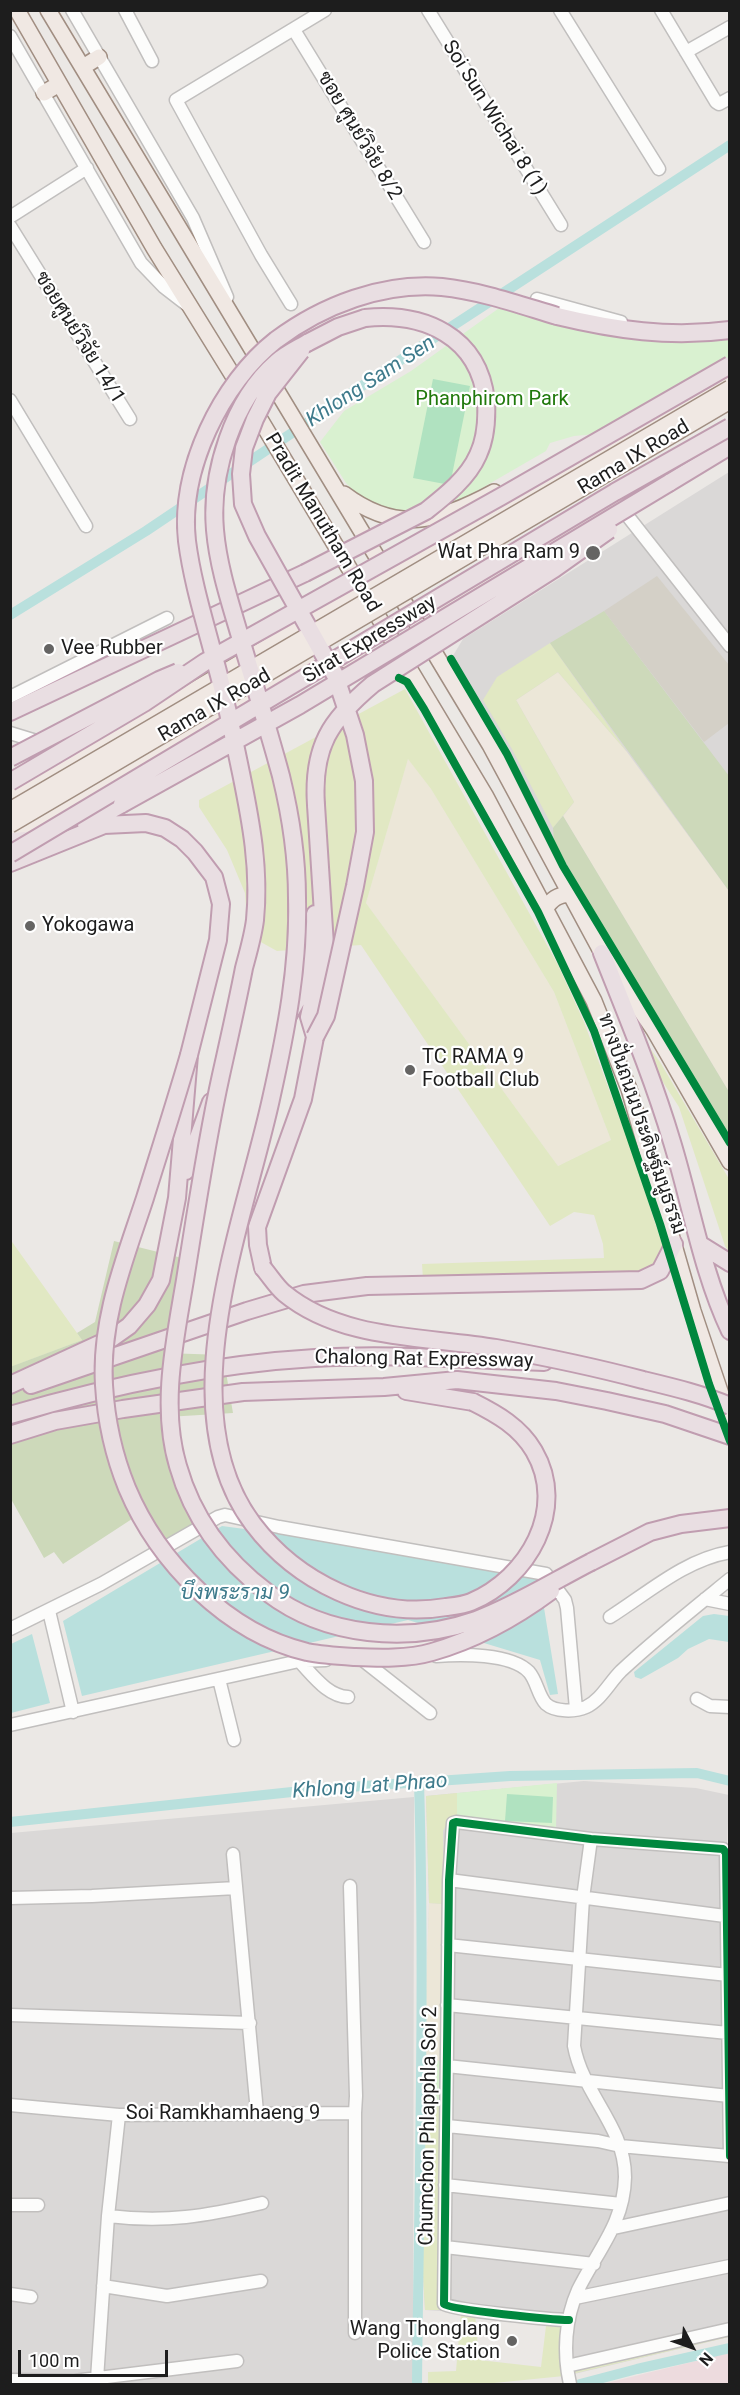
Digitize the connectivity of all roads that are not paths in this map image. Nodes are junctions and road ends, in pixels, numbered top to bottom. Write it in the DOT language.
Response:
graph roads {
  1 [pos="17,10"];
  2 [pos="48,10"];
  3 [pos="72,10"];
  4 [pos="125,10"];
  5 [pos="325,10"];
  6 [pos="428,10"];
  7 [pos="560,10"];
  8 [pos="661,10"];
  9 [pos="729,27"];
  10 [pos="294,30"];
  11 [pos="10,36"];
  12 [pos="686,52"];
  13 [pos="99,57"];
  14 [pos="152,61"];
  15 [pos="83,67"];
  16 [pos="59,84"];
  17 [pos="44,93"];
  18 [pos="729,98"];
  19 [pos="87,168"];
  20 [pos="659,169"];
  21 [pos="10,217"];
  22 [pos="561,225"];
  23 [pos="10,226"];
  24 [pos="424,242"];
  25 [pos="537,299"];
  26 [pos="291,304"];
  27 [pos="553,304"];
  28 [pos="190,306"];
  29 [pos="547,321"];
  30 [pos="729,328"];
  31 [pos="241,329"];
  32 [pos="307,344"];
  33 [pos="729,364"];
  34 [pos="729,378"];
  35 [pos="729,388"];
  36 [pos="10,400"];
  37 [pos="729,401"];
  38 [pos="729,418"];
  39 [pos="130,419"];
  40 [pos="729,427"];
  41 [pos="729,446"];
  42 [pos="729,451"];
  43 [pos="593,454"];
  44 [pos="669,483"];
  45 [pos="337,489"];
  46 [pos="521,497"];
  47 [pos="616,502"];
  48 [pos="86,526"];
  49 [pos="541,538"];
  50 [pos="346,565"];
  51 [pos="389,575"];
  52 [pos="362,591"];
  53 [pos="408,608"];
  54 [pos="167,618"];
  55 [pos="382,623"];
  56 [pos="729,646"];
  57 [pos="435,653"];
  58 [pos="321,659"];
  59 [pos="205,662"];
  60 [pos="230,670"];
  61 [pos="414,678"];
  62 [pos="10,697"];
  63 [pos="10,712"];
  64 [pos="10,733"];
  65 [pos="84,755"];
  66 [pos="10,758"];
  67 [pos="10,782"];
  68 [pos="10,799"];
  69 [pos="10,810"];
  70 [pos="11,840"];
  71 [pos="10,863"];
  72 [pos="321,865"];
  73 [pos="570,894"];
  74 [pos="545,909"];
  75 [pos="602,953"];
  76 [pos="289,1014"];
  77 [pos="315,1037"];
  78 [pos="189,1055"];
  79 [pos="219,1083"];
  80 [pos="729,1162"];
  81 [pos="177,1198"];
  82 [pos="674,1244"];
  83 [pos="701,1245"];
  84 [pos="729,1263"];
  85 [pos="729,1331"];
  86 [pos="576,1363"];
  87 [pos="10,1385"];
  88 [pos="384,1387"];
  89 [pos="10,1392"];
  90 [pos="729,1406"];
  91 [pos="10,1415"];
  92 [pos="729,1421"];
  93 [pos="10,1435"];
  94 [pos="729,1436"];
  95 [pos="729,1518"];
  96 [pos="729,1552"];
  97 [pos="591,1562"];
  98 [pos="729,1579"];
  99 [pos="705,1599"];
  100 [pos="729,1604"];
  101 [pos="49,1611"];
  102 [pos="610,1617"];
  103 [pos="10,1629"];
  104 [pos="299,1661"];
  105 [pos="364,1661"];
  106 [pos="219,1679"];
  107 [pos="348,1697"];
  108 [pos="697,1699"];
  109 [pos="729,1707"];
  110 [pos="576,1709"];
  111 [pos="73,1712"];
  112 [pos="430,1713"];
  113 [pos="10,1725"];
  114 [pos="234,1740"];
  115 [pos="591,1839"];
  116 [pos="233,1854"];
  117 [pos="449,1880"];
  118 [pos="350,1886"];
  119 [pos="236,1888"];
  120 [pos="10,1898"];
  121 [pos="583,1898"];
  122 [pos="725,1916"];
  123 [pos="448,1945"];
  124 [pos="578,1959"];
  125 [pos="728,1975"];
  126 [pos="447,2005"];
  127 [pos="10,2015"];
  128 [pos="575,2018"];
  129 [pos="250,2023"];
  130 [pos="728,2033"];
  131 [pos="447,2066"];
  132 [pos="585,2082"];
  133 [pos="729,2096"];
  134 [pos="10,2104"];
  135 [pos="257,2112"];
  136 [pos="355,2114"];
  137 [pos="119,2115"];
  138 [pos="447,2126"];
  139 [pos="620,2146"];
  140 [pos="729,2156"];
  141 [pos="445,2184"];
  142 [pos="262,2203"];
  143 [pos="729,2203"];
  144 [pos="621,2204"];
  145 [pos="10,2205"];
  146 [pos="38,2205"];
  147 [pos="108,2216"];
  148 [pos="614,2228"];
  149 [pos="445,2247"];
  150 [pos="594,2264"];
  151 [pos="729,2266"];
  152 [pos="261,2282"];
  153 [pos="103,2286"];
  154 [pos="10,2294"];
  155 [pos="31,2297"];
  156 [pos="575,2298"];
  157 [pos="569,2320"];
  158 [pos="729,2329"];
  159 [pos="355,2333"];
  160 [pos="237,2361"];
  161 [pos="567,2366"];
  162 [pos="97,2379"];
  163 [pos="10,2380"];
  164 [pos="569,2383"];
  1 -- 16 [label="main road, Pradit Manutham Road"];
  2 -- 15 [label="main road, Pradit Manutham Road"];
  3 -- 13 [label="street"];
  4 -- 14 [label="street"];
  5 -- 10 [label="street"];
  6 -- 22 [label="street, Soi Sun Wichai 8 (1)"];
  7 -- 20 [label="street"];
  8 -- 12 [label="street"];
  9 -- 12 [label="street"];
  10 -- 24 [label="street, ซอย ศูนย์วิจัย 8/2"];
  10 -- 26 [label="street"];
  11 -- 17 [label="street"];
  12 -- 18 [label="street"];
  13 -- 15 [label="main road"];
  13 -- 31 [label="street"];
  15 -- 31 [label="main road, Pradit Manutham Road"];
  16 -- 17 [label="main road"];
  16 -- 28 [label="main road, Pradit Manutham Road"];
  17 -- 19 [label="street"];
  19 -- 21 [label="street"];
  19 -- 28 [label="street"];
  23 -- 39 [label="street, ซอยศูนย์วิจัย 14/1"];
  25 -- 27 [label="street"];
  27 -- 29 [label="street"];
  27 -- 30 [label="street"];
  28 -- 50 [label="main road, Pradit Manutham Road"];
  30 -- 79 [label="highway, bridge"];
  31 -- 45 [label="main road, Pradit Manutham Road"];
  32 -- 63 [label="highway, bridge"];
  32 -- 76 [label="highway, bridge"];
  32 -- 77 [label="highway, bridge"];
  33 -- 59 [label="highway, bridge"];
  34 -- 43 [label="main road, Rama IX Road"];
  35 -- 69 [label="main road, Rama IX Road, bridge"];
  36 -- 48 [label="street"];
  37 -- 70 [label="main road, Rama IX Road, bridge"];
  38 -- 49 [label="main road, Rama IX Road"];
  40 -- 70 [label="highway, Sirat Expressway, bridge"];
  41 -- 44 [label="highway"];
  42 -- 47 [label="main road, Rama IX Road"];
  43 -- 45 [label="main road"];
  43 -- 46 [label="main road, Rama IX Road"];
  44 -- 70 [label="highway, bridge"];
  44 -- 72 [label="highway, bridge"];
  45 -- 51 [label="main road, Pradit Manutham Road"];
  46 -- 49 [label="main road"];
  46 -- 51 [label="main road, Rama IX Road"];
  47 -- 49 [label="main road, Rama IX Road"];
  47 -- 56 [label="street"];
  49 -- 53 [label="main road, Rama IX Road"];
  49 -- 57 [label="main road"];
  50 -- 52 [label="main road, Pradit Manutham Road"];
  50 -- 60 [label="main road"];
  51 -- 52 [label="main road, Rama IX Road"];
  51 -- 53 [label="main road, Pradit Manutham Road"];
  52 -- 55 [label="main road, Pradit Manutham Road"];
  52 -- 60 [label="main road, Rama IX Road"];
  53 -- 55 [label="main road, Rama IX Road"];
  53 -- 57 [label="main road, Pradit Manutham Road"];
  54 -- 62 [label="street"];
  55 -- 58 [label="main road, Rama IX Road"];
  55 -- 61 [label="main road, Pradit Manutham Road"];
  57 -- 73 [label="main road, Pradit Manutham Road"];
  58 -- 61 [label="main road"];
  58 -- 70 [label="main road, Rama IX Road"];
  59 -- 66 [label="highway, bridge"];
  59 -- 67 [label="highway, bridge"];
  60 -- 65 [label="main road, Rama IX Road"];
  61 -- 74 [label="main road, Pradit Manutham Road"];
  64 -- 65 [label="street"];
  65 -- 68 [label="main road, Rama IX Road"];
  71 -- 78 [label="highway"];
  72 -- 76 [label="highway"];
  72 -- 77 [label="highway"];
  73 -- 74 [label="main road"];
  73 -- 75 [label="main road, Pradit Manutham Road"];
  74 -- 82 [label="main road, Pradit Manutham Road"];
  75 -- 80 [label="main road, Pradit Manutham Road"];
  75 -- 83 [label="highway"];
  76 -- 88 [label="highway, bridge"];
  77 -- 86 [label="highway, bridge"];
  78 -- 81 [label="highway, bridge"];
  78 -- 97 [label="highway, bridge"];
  79 -- 81 [label="highway, bridge"];
  79 -- 97 [label="highway, bridge"];
  81 -- 87 [label="highway"];
  82 -- 89 [label="highway, bridge"];
  82 -- 92 [label="main road, Pradit Manutham Road"];
  83 -- 84 [label="highway"];
  83 -- 85 [label="highway"];
  86 -- 90 [label="highway, Chalong Rat Expressway, bridge"];
  86 -- 91 [label="highway, Chalong Rat Expressway, bridge"];
  88 -- 93 [label="highway, Chalong Rat Expressway, bridge"];
  88 -- 94 [label="highway, Chalong Rat Expressway"];
  95 -- 97 [label="highway"];
  96 -- 102 [label="street"];
  98 -- 99 [label="street"];
  99 -- 100 [label="street"];
  99 -- 110 [label="street"];
  101 -- 103 [label="street"];
  101 -- 110 [label="street"];
  101 -- 111 [label="street"];
  104 -- 105 [label="street"];
  104 -- 106 [label="street"];
  104 -- 107 [label="street"];
  105 -- 110 [label="street"];
  105 -- 112 [label="street"];
  106 -- 111 [label="street"];
  106 -- 114 [label="street"];
  108 -- 109 [label="street"];
  111 -- 113 [label="street"];
  115 -- 117 [label="street, Chumchon Phlapphla Soi 2"];
  115 -- 121 [label="street"];
  115 -- 122 [label="street"];
  116 -- 119 [label="street"];
  117 -- 121 [label="street"];
  117 -- 123 [label="street, Chumchon Phlapphla Soi 2"];
  118 -- 136 [label="street"];
  119 -- 120 [label="street"];
  119 -- 129 [label="street"];
  121 -- 122 [label="street"];
  121 -- 124 [label="street"];
  122 -- 125 [label="street"];
  123 -- 124 [label="street"];
  123 -- 126 [label="street, Chumchon Phlapphla Soi 2"];
  124 -- 125 [label="street"];
  124 -- 128 [label="street"];
  125 -- 130 [label="street"];
  126 -- 128 [label="street"];
  126 -- 131 [label="street, Chumchon Phlapphla Soi 2"];
  127 -- 129 [label="street"];
  128 -- 130 [label="street"];
  128 -- 132 [label="street"];
  129 -- 135 [label="street"];
  130 -- 133 [label="street"];
  131 -- 132 [label="street"];
  131 -- 138 [label="street, Chumchon Phlapphla Soi 2"];
  132 -- 133 [label="street"];
  132 -- 139 [label="street"];
  133 -- 140 [label="street"];
  134 -- 137 [label="street, Soi Ramkhamhaeng 9"];
  135 -- 136 [label="street, Soi Ramkhamhaeng 9"];
  135 -- 137 [label="street, Soi Ramkhamhaeng 9"];
  136 -- 159 [label="street"];
  137 -- 147 [label="street"];
  138 -- 139 [label="street"];
  138 -- 141 [label="street, Chumchon Phlapphla Soi 2"];
  139 -- 140 [label="street"];
  139 -- 144 [label="street"];
  141 -- 144 [label="street"];
  141 -- 149 [label="street, Chumchon Phlapphla Soi 2"];
  142 -- 147 [label="street"];
  143 -- 148 [label="street"];
  144 -- 148 [label="street"];
  145 -- 146 [label="street"];
  147 -- 153 [label="street"];
  148 -- 150 [label="street"];
  149 -- 150 [label="street"];
  149 -- 157 [label="street, Chumchon Phlapphla Soi 2"];
  150 -- 156 [label="street"];
  151 -- 156 [label="street"];
  152 -- 153 [label="street"];
  153 -- 162 [label="street"];
  154 -- 155 [label="street"];
  156 -- 157 [label="street"];
  157 -- 161 [label="street"];
  158 -- 161 [label="street"];
  160 -- 162 [label="street"];
  161 -- 164 [label="street"];
  162 -- 163 [label="street"];
}
